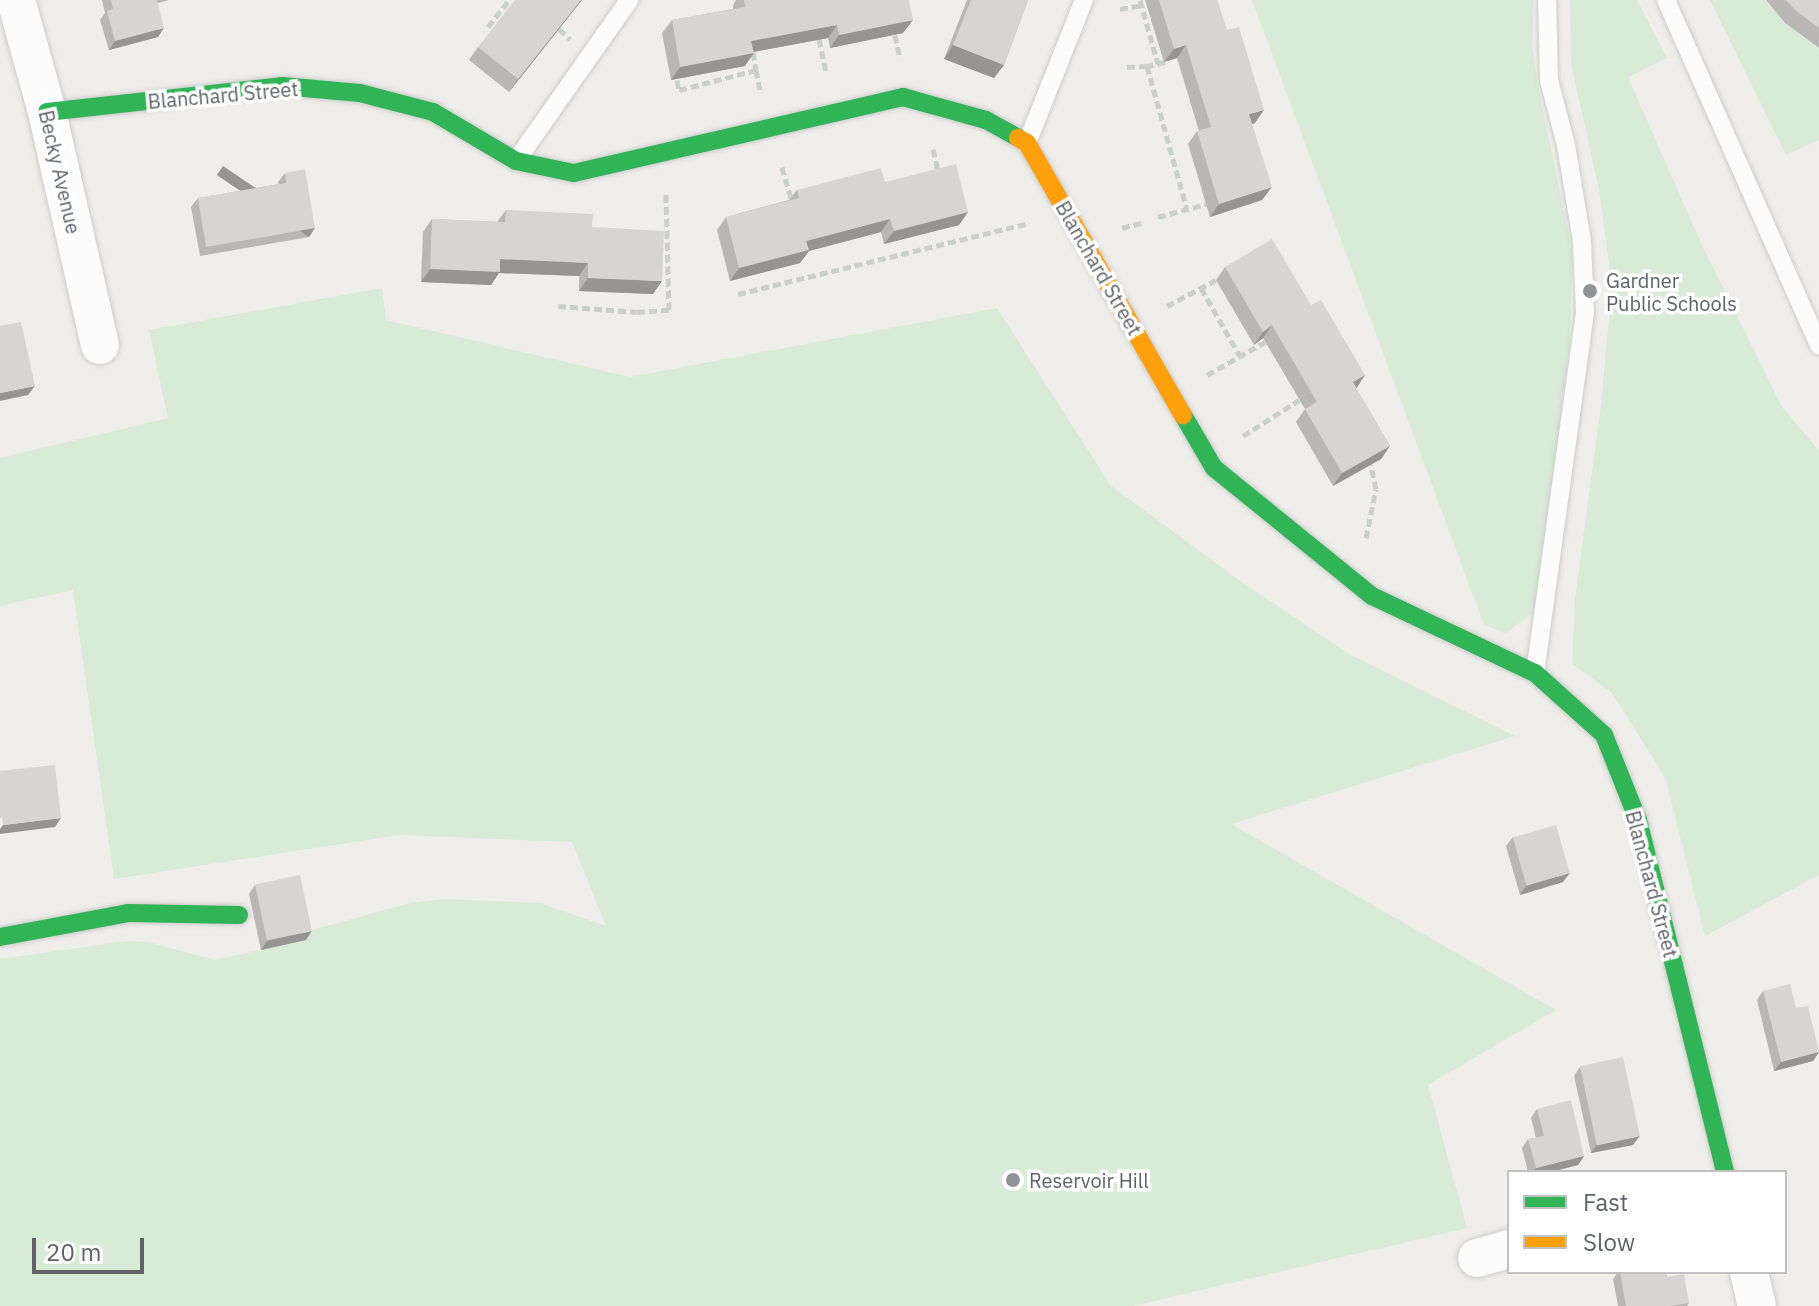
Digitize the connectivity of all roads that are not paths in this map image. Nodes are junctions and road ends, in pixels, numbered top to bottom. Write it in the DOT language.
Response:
graph roads {
  1 [pos="16,0"];
  2 [pos="629,0"];
  3 [pos="1084,0"];
  4 [pos="1547,0"];
  5 [pos="1666,0"];
  6 [pos="47,112"];
  7 [pos="1027,143"];
  8 [pos="516,161"];
  9 [pos="100,345"];
  10 [pos="1819,346"];
  11 [pos="1535,673"];
  12 [pos="239,915"];
  13 [pos="0,937"];
  14 [pos="1725,1170"];
  15 [pos="1749,1274"];
  16 [pos="1757,1306"];
  1 -- 6 [label="street, Becky Avenue"];
  2 -- 8 [label="lane"];
  3 -- 7 [label="lane"];
  4 -- 11 [label="lane"];
  5 -- 10 [label="lane"];
  6 -- 8 [label="street, Blanchard Street"];
  6 -- 9 [label="street, Becky Avenue"];
  7 -- 8 [label="street, Blanchard Street"];
  7 -- 11 [label="street, Blanchard Street"];
  11 -- 14 [label="street, Blanchard Street"];
  12 -- 13 [label="street"];
  15 -- 16 [label="street"];
}
